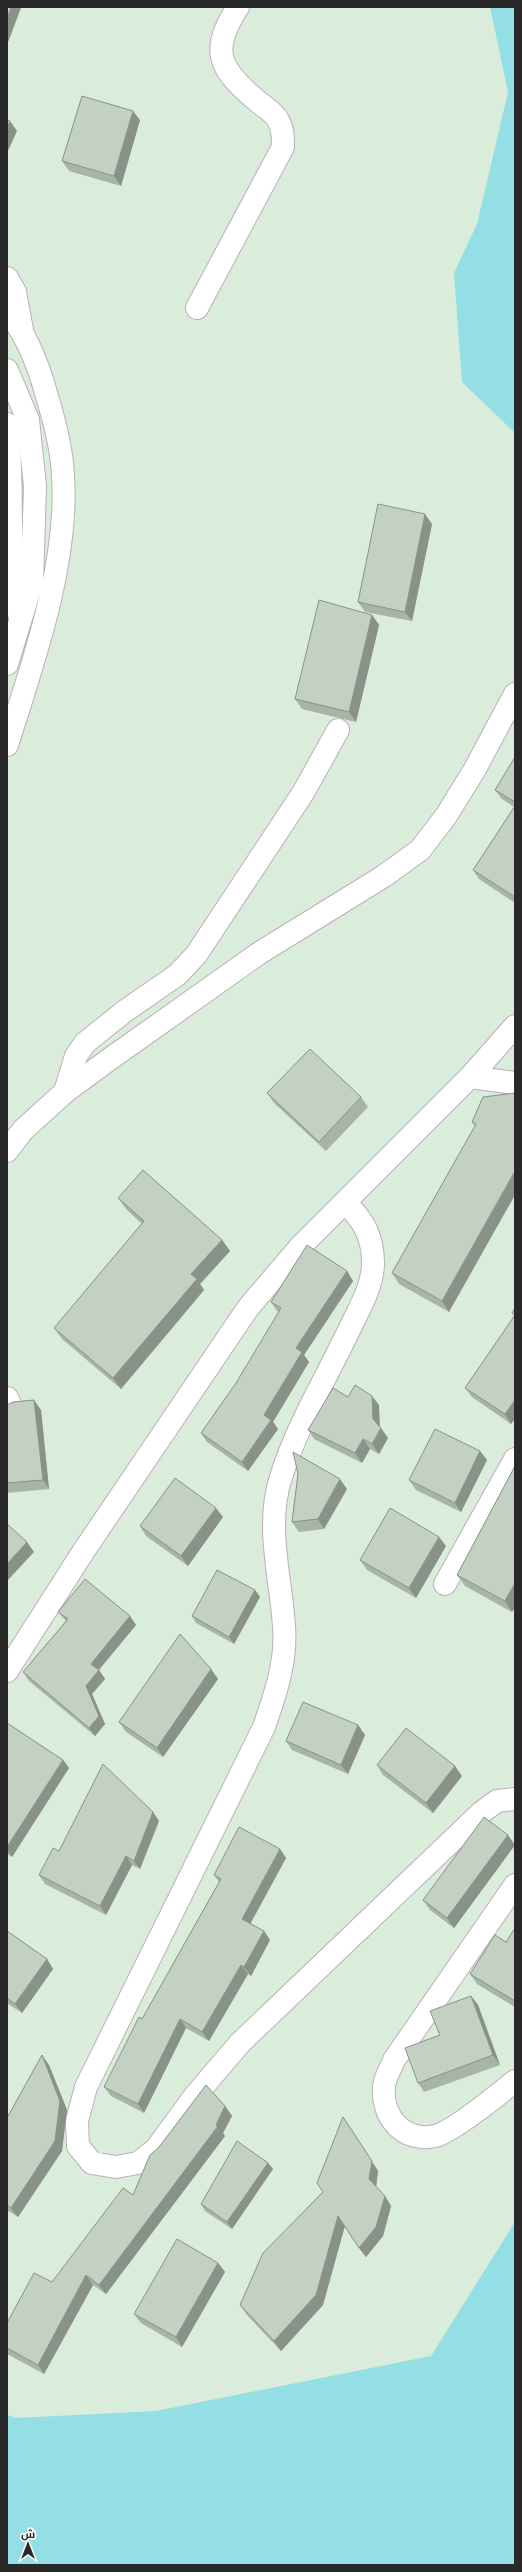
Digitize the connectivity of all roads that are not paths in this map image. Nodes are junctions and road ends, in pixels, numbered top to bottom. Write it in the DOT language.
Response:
graph roads {
  1 [pos="238,7"];
  2 [pos="7,278"];
  3 [pos="197,308"];
  4 [pos="7,311"];
  5 [pos="23,333"];
  6 [pos="7,370"];
  7 [pos="7,424"];
  8 [pos="21,619"];
  9 [pos="7,664"];
  10 [pos="515,694"];
  11 [pos="338,730"];
  12 [pos="7,745"];
  13 [pos="515,1026"];
  14 [pos="470,1077"];
  15 [pos="515,1083"];
  16 [pos="65,1092"];
  17 [pos="7,1151"];
  18 [pos="345,1202"];
  19 [pos="515,1459"];
  20 [pos="445,1584"];
  21 [pos="7,1671"];
  22 [pos="515,1799"];
  23 [pos="515,1885"];
  24 [pos="515,2081"];
  1 -- 3 [label="street"];
  2 -- 5 [label="street"];
  4 -- 5 [label="street"];
  5 -- 12 [label="street"];
  6 -- 8 [label="street"];
  7 -- 8 [label="street"];
  8 -- 9 [label="street"];
  10 -- 16 [label="street"];
  11 -- 16 [label="street"];
  13 -- 14 [label="street"];
  14 -- 15 [label="street"];
  14 -- 18 [label="street"];
  16 -- 17 [label="street"];
  18 -- 21 [label="street"];
  18 -- 22 [label="street"];
  19 -- 20 [label="street"];
  23 -- 24 [label="street"];
}
